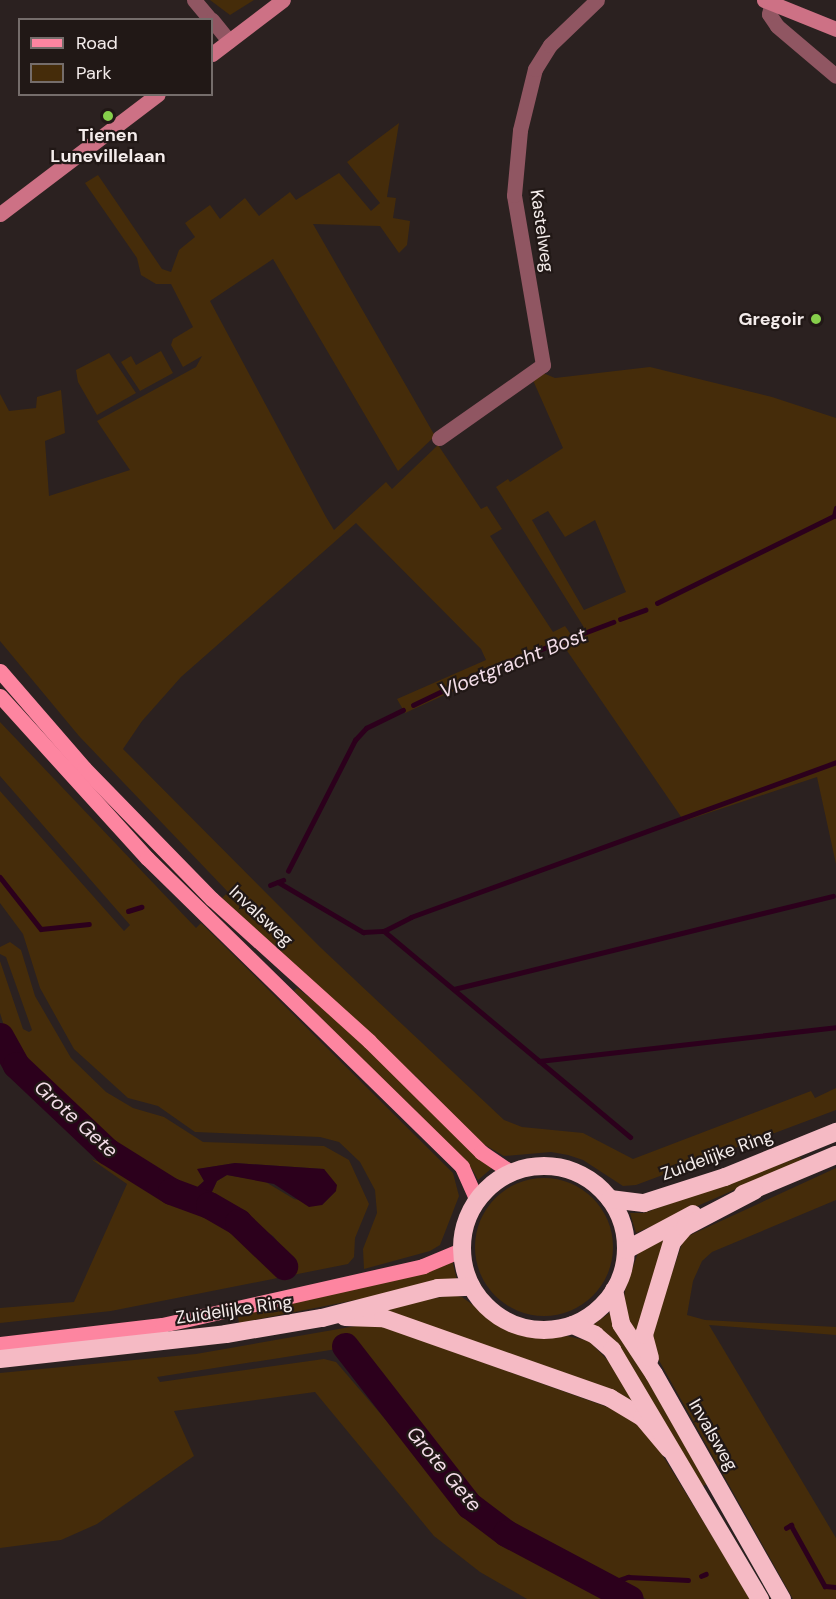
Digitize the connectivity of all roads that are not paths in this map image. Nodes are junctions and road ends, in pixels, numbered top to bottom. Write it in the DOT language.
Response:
graph roads {
  1 [pos="194,0"];
  2 [pos="283,0"];
  3 [pos="597,0"];
  4 [pos="767,2"];
  5 [pos="209,18"];
  6 [pos="213,22"];
  7 [pos="836,29"];
  8 [pos="229,41"];
  9 [pos="213,53"];
  10 [pos="836,76"];
  11 [pos="155,96"];
  12 [pos="0,214"];
  13 [pos="439,438"];
  14 [pos="0,671"];
  15 [pos="0,696"];
  16 [pos="836,1132"];
  17 [pos="836,1155"];
  18 [pos="512,1172"];
  19 [pos="754,1191"];
  20 [pos="610,1199"];
  21 [pos="477,1200"];
  22 [pos="461,1250"];
  23 [pos="626,1250"];
  24 [pos="471,1287"];
  25 [pos="614,1290"];
  26 [pos="322,1318"];
  27 [pos="573,1325"];
  28 [pos="0,1344"];
  29 [pos="0,1359"];
  30 [pos="654,1374"];
  31 [pos="669,1449"];
  32 [pos="760,1599"];
  33 [pos="782,1599"];
  1 -- 5 [label="street"];
  2 -- 8 [label="street"];
  3 -- 13 [label="street, Kastelweg"];
  4 -- 7 [label="street"];
  4 -- 10 [label="street"];
  6 -- 8 [label="street"];
  8 -- 9 [label="street"];
  11 -- 12 [label="street"];
  14 -- 18 [label="main road, Invalsweg"];
  15 -- 21 [label="main road, Invalsweg"];
  16 -- 20 [label="highway, Zuidelijke Ring"];
  17 -- 19 [label="highway"];
  18 -- 20 [label="highway, Invalsweg"];
  18 -- 21 [label="highway, Invalsweg"];
  19 -- 23 [label="highway"];
  19 -- 30 [label="highway"];
  20 -- 23 [label="highway, Invalsweg"];
  21 -- 22 [label="highway, Invalsweg"];
  22 -- 24 [label="highway, Invalsweg"];
  22 -- 28 [label="main road, Zuidelijke Ring"];
  23 -- 25 [label="highway, Invalsweg"];
  24 -- 26 [label="highway, Zuidelijke Ring"];
  24 -- 27 [label="highway, Invalsweg"];
  25 -- 27 [label="highway, Invalsweg"];
  25 -- 30 [label="highway, Invalsweg"];
  26 -- 29 [label="highway, Zuidelijke Ring"];
  26 -- 31 [label="highway"];
  27 -- 31 [label="highway"];
  30 -- 33 [label="highway, Invalsweg"];
  31 -- 32 [label="highway"];
}
